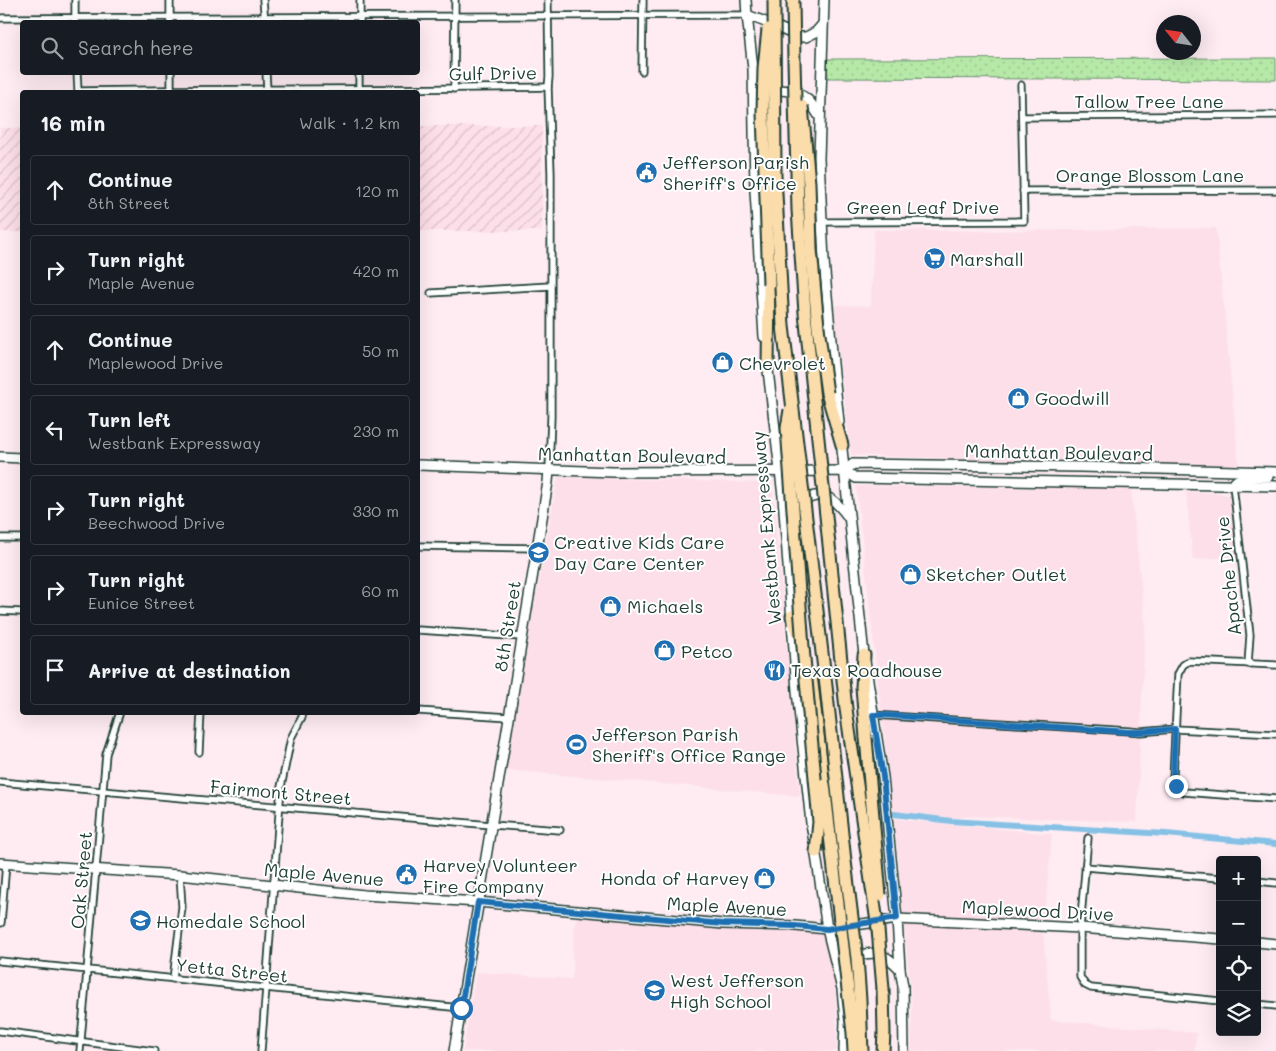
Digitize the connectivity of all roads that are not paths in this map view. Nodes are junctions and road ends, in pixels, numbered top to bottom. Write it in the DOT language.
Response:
graph roads {
  1 [pos="75,0"];
  2 [pos="170,0"];
  3 [pos="264,0"];
  4 [pos="360,0"];
  5 [pos="455,0"];
  6 [pos="548,0"];
  7 [pos="642,0"];
  8 [pos="746,0"];
  9 [pos="773,0"];
  10 [pos="793,0"];
  11 [pos="824,0"];
  12 [pos="642,14"];
  13 [pos="548,15"];
  14 [pos="747,15"];
  15 [pos="455,16"];
  16 [pos="0,18"];
  17 [pos="75,20"];
  18 [pos="170,20"];
  19 [pos="264,20"];
  20 [pos="360,20"];
  21 [pos="823,24"];
  22 [pos="794,61"];
  23 [pos="642,71"];
  24 [pos="77,75"];
  25 [pos="170,75"];
  26 [pos="266,75"];
  27 [pos="360,75"];
  28 [pos="1021,85"];
  29 [pos="548,87"];
  30 [pos="171,89"];
  31 [pos="359,89"];
  32 [pos="454,89"];
  33 [pos="78,90"];
  34 [pos="124,90"];
  35 [pos="267,90"];
  36 [pos="1276,115"];
  37 [pos="754,116"];
  38 [pos="1022,117"];
  39 [pos="820,118"];
  40 [pos="1276,190"];
  41 [pos="1023,191"];
  42 [pos="822,222"];
  43 [pos="550,286"];
  44 [pos="431,293"];
  45 [pos="768,367"];
  46 [pos="792,401"];
  47 [pos="842,445"];
  48 [pos="0,457"];
  49 [pos="20,458"];
  50 [pos="420,465"];
  51 [pos="935,466"];
  52 [pos="549,470"];
  53 [pos="1196,470"];
  54 [pos="845,471"];
  55 [pos="780,472"];
  56 [pos="1276,472"];
  57 [pos="1276,477"];
  58 [pos="906,479"];
  59 [pos="1143,484"];
  60 [pos="1233,485"];
  61 [pos="1276,486"];
  62 [pos="849,518"];
  63 [pos="785,520"];
  64 [pos="0,538"];
  65 [pos="20,538"];
  66 [pos="420,546"];
  67 [pos="537,548"];
  68 [pos="0,611"];
  69 [pos="20,612"];
  70 [pos="792,616"];
  71 [pos="420,630"];
  72 [pos="522,637"];
  73 [pos="864,655"];
  74 [pos="1248,664"];
  75 [pos="1276,665"];
  76 [pos="420,711"];
  77 [pos="119,715"];
  78 [pos="202,715"];
  79 [pos="302,715"];
  80 [pos="869,715"];
  81 [pos="509,717"];
  82 [pos="1175,729"];
  83 [pos="1276,734"];
  84 [pos="199,752"];
  85 [pos="0,782"];
  86 [pos="104,792"];
  87 [pos="1276,799"];
  88 [pos="280,807"];
  89 [pos="491,826"];
  90 [pos="560,830"];
  91 [pos="1088,838"];
  92 [pos="816,852"];
  93 [pos="3,864"];
  94 [pos="1085,867"];
  95 [pos="97,870"];
  96 [pos="180,876"];
  97 [pos="1216,878"];
  98 [pos="1261,882"];
  99 [pos="1276,883"];
  100 [pos="273,886"];
  101 [pos="478,902"];
  102 [pos="897,918"];
  103 [pos="1,923"];
  104 [pos="854,925"];
  105 [pos="1080,928"];
  106 [pos="827,929"];
  107 [pos="1216,939"];
  108 [pos="1261,942"];
  109 [pos="1276,944"];
  110 [pos="0,962"];
  111 [pos="900,969"];
  112 [pos="88,971"];
  113 [pos="173,979"];
  114 [pos="839,979"];
  115 [pos="266,988"];
  116 [pos="883,988"];
  117 [pos="1216,1001"];
  118 [pos="1261,1004"];
  119 [pos="1276,1006"];
  120 [pos="461,1008"];
  121 [pos="0,1030"];
  122 [pos="81,1041"];
  123 [pos="80,1051"];
  124 [pos="154,1051"];
  125 [pos="260,1051"];
  126 [pos="454,1051"];
  127 [pos="844,1051"];
  128 [pos="854,1051"];
  129 [pos="862,1051"];
  130 [pos="883,1051"];
  131 [pos="904,1051"];
  1 -- 17 [label="street"];
  2 -- 18 [label="street"];
  3 -- 19 [label="street"];
  4 -- 20 [label="street"];
  5 -- 15 [label="street"];
  6 -- 13 [label="street, 8th Street"];
  7 -- 12 [label="street"];
  8 -- 14 [label="street, Westbank Expressway"];
  9 -- 45 [label="highway, bridge"];
  9 -- 46 [label="highway, bridge"];
  10 -- 22 [label="highway, bridge"];
  11 -- 21 [label="street"];
  12 -- 13 [label="street"];
  12 -- 14 [label="street"];
  12 -- 23 [label="street"];
  13 -- 15 [label="street"];
  13 -- 29 [label="street, 8th Street"];
  14 -- 21 [label="street"];
  14 -- 37 [label="street, Westbank Expressway"];
  15 -- 20 [label="street"];
  15 -- 32 [label="street"];
  16 -- 17 [label="street"];
  17 -- 18 [label="street"];
  18 -- 19 [label="street"];
  19 -- 20 [label="street"];
  21 -- 39 [label="street"];
  22 -- 47 [label="highway, bridge"];
  22 -- 116 [label="highway, bridge"];
  24 -- 33 [label="street, Gulf Drive"];
  25 -- 30 [label="street"];
  26 -- 35 [label="street"];
  27 -- 31 [label="street"];
  28 -- 38 [label="street"];
  29 -- 32 [label="street, Gulf Drive"];
  29 -- 43 [label="street, 8th Street"];
  30 -- 34 [label="street, Gulf Drive"];
  30 -- 35 [label="street, Gulf Drive"];
  31 -- 32 [label="street, Gulf Drive"];
  31 -- 35 [label="street, Gulf Drive"];
  36 -- 38 [label="street, Tallow Tree Lane"];
  37 -- 39 [label="street"];
  37 -- 45 [label="street, Westbank Expressway"];
  38 -- 41 [label="street"];
  39 -- 42 [label="street"];
  40 -- 41 [label="street, Orange Blossom Lane"];
  41 -- 42 [label="street, Green Leaf Drive"];
  42 -- 47 [label="street"];
  43 -- 44 [label="street"];
  43 -- 52 [label="street, 8th Street"];
  45 -- 55 [label="street, Westbank Expressway"];
  46 -- 92 [label="highway, bridge"];
  46 -- 129 [label="highway, bridge"];
  47 -- 54 [label="street"];
  48 -- 49 [label="street"];
  50 -- 52 [label="street, Manhattan Boulevard"];
  51 -- 53 [label="street, Manhattan Boulevard"];
  51 -- 54 [label="street, Manhattan Boulevard"];
  51 -- 58 [label="street"];
  52 -- 55 [label="street, Manhattan Boulevard"];
  52 -- 67 [label="street, 8th Street"];
  53 -- 56 [label="street, Manhattan Boulevard"];
  53 -- 59 [label="street"];
  54 -- 55 [label="street, Manhattan Boulevard"];
  54 -- 58 [label="street, Manhattan Boulevard"];
  54 -- 62 [label="street"];
  55 -- 63 [label="street, Westbank Expressway"];
  57 -- 60 [label="street"];
  58 -- 59 [label="street, Manhattan Boulevard"];
  59 -- 60 [label="street, Manhattan Boulevard"];
  60 -- 61 [label="street, Manhattan Boulevard"];
  60 -- 74 [label="street, Apache Drive"];
  62 -- 63 [label="street"];
  62 -- 73 [label="street"];
  63 -- 70 [label="street, Westbank Expressway"];
  64 -- 65 [label="street"];
  66 -- 67 [label="street"];
  67 -- 72 [label="street, 8th Street"];
  68 -- 69 [label="street"];
  70 -- 92 [label="street, Westbank Expressway"];
  70 -- 128 [label="highway, bridge"];
  71 -- 72 [label="street"];
  72 -- 81 [label="street, 8th Street"];
  73 -- 80 [label="highway"];
  74 -- 75 [label="street"];
  74 -- 82 [label="street"];
  76 -- 81 [label="street"];
  77 -- 86 [label="street, Oak Street"];
  78 -- 84 [label="street"];
  79 -- 88 [label="street"];
  80 -- 82 [label="street"];
  80 -- 102 [label="street"];
  80 -- 116 [label="highway, bridge"];
  81 -- 89 [label="street, 8th Street"];
  82 -- 83 [label="street"];
  82 -- 87 [label="street"];
  85 -- 86 [label="street, Fairmont Street"];
  86 -- 88 [label="street, Fairmont Street"];
  86 -- 95 [label="street, Oak Street"];
  88 -- 89 [label="street, Fairmont Street"];
  88 -- 100 [label="street"];
  89 -- 90 [label="street, Fairmont Street"];
  89 -- 101 [label="street, 8th Street"];
  91 -- 94 [label="street"];
  92 -- 106 [label="street, Westbank Expressway"];
  93 -- 95 [label="street, Maple Avenue"];
  93 -- 103 [label="street"];
  94 -- 97 [label="street"];
  94 -- 105 [label="street"];
  95 -- 96 [label="street, Maple Avenue"];
  95 -- 112 [label="street, Oak Street"];
  96 -- 100 [label="street, Maple Avenue"];
  96 -- 113 [label="street"];
  98 -- 99 [label="street"];
  100 -- 101 [label="street, Maple Avenue"];
  100 -- 115 [label="street"];
  101 -- 106 [label="street, Maple Avenue"];
  101 -- 120 [label="street, 8th Street"];
  102 -- 104 [label="street, Maplewood Drive"];
  102 -- 105 [label="street, Maplewood Drive"];
  102 -- 111 [label="street"];
  104 -- 106 [label="street, Maple Avenue"];
  105 -- 107 [label="street, Maplewood Drive"];
  105 -- 117 [label="street"];
  106 -- 114 [label="street, Westbank Expressway"];
  108 -- 109 [label="street"];
  110 -- 112 [label="street, Yetta Street"];
  111 -- 114 [label="street"];
  111 -- 131 [label="street"];
  112 -- 113 [label="street, Yetta Street"];
  112 -- 122 [label="street, Oak Street"];
  113 -- 115 [label="street, Yetta Street"];
  114 -- 127 [label="street, Westbank Expressway"];
  115 -- 120 [label="street, Yetta Street"];
  115 -- 125 [label="street"];
  116 -- 130 [label="highway"];
  118 -- 119 [label="street"];
  120 -- 126 [label="street, 8th Street"];
  121 -- 122 [label="street"];
  122 -- 123 [label="street, Oak Street"];
  122 -- 124 [label="street"];
}
